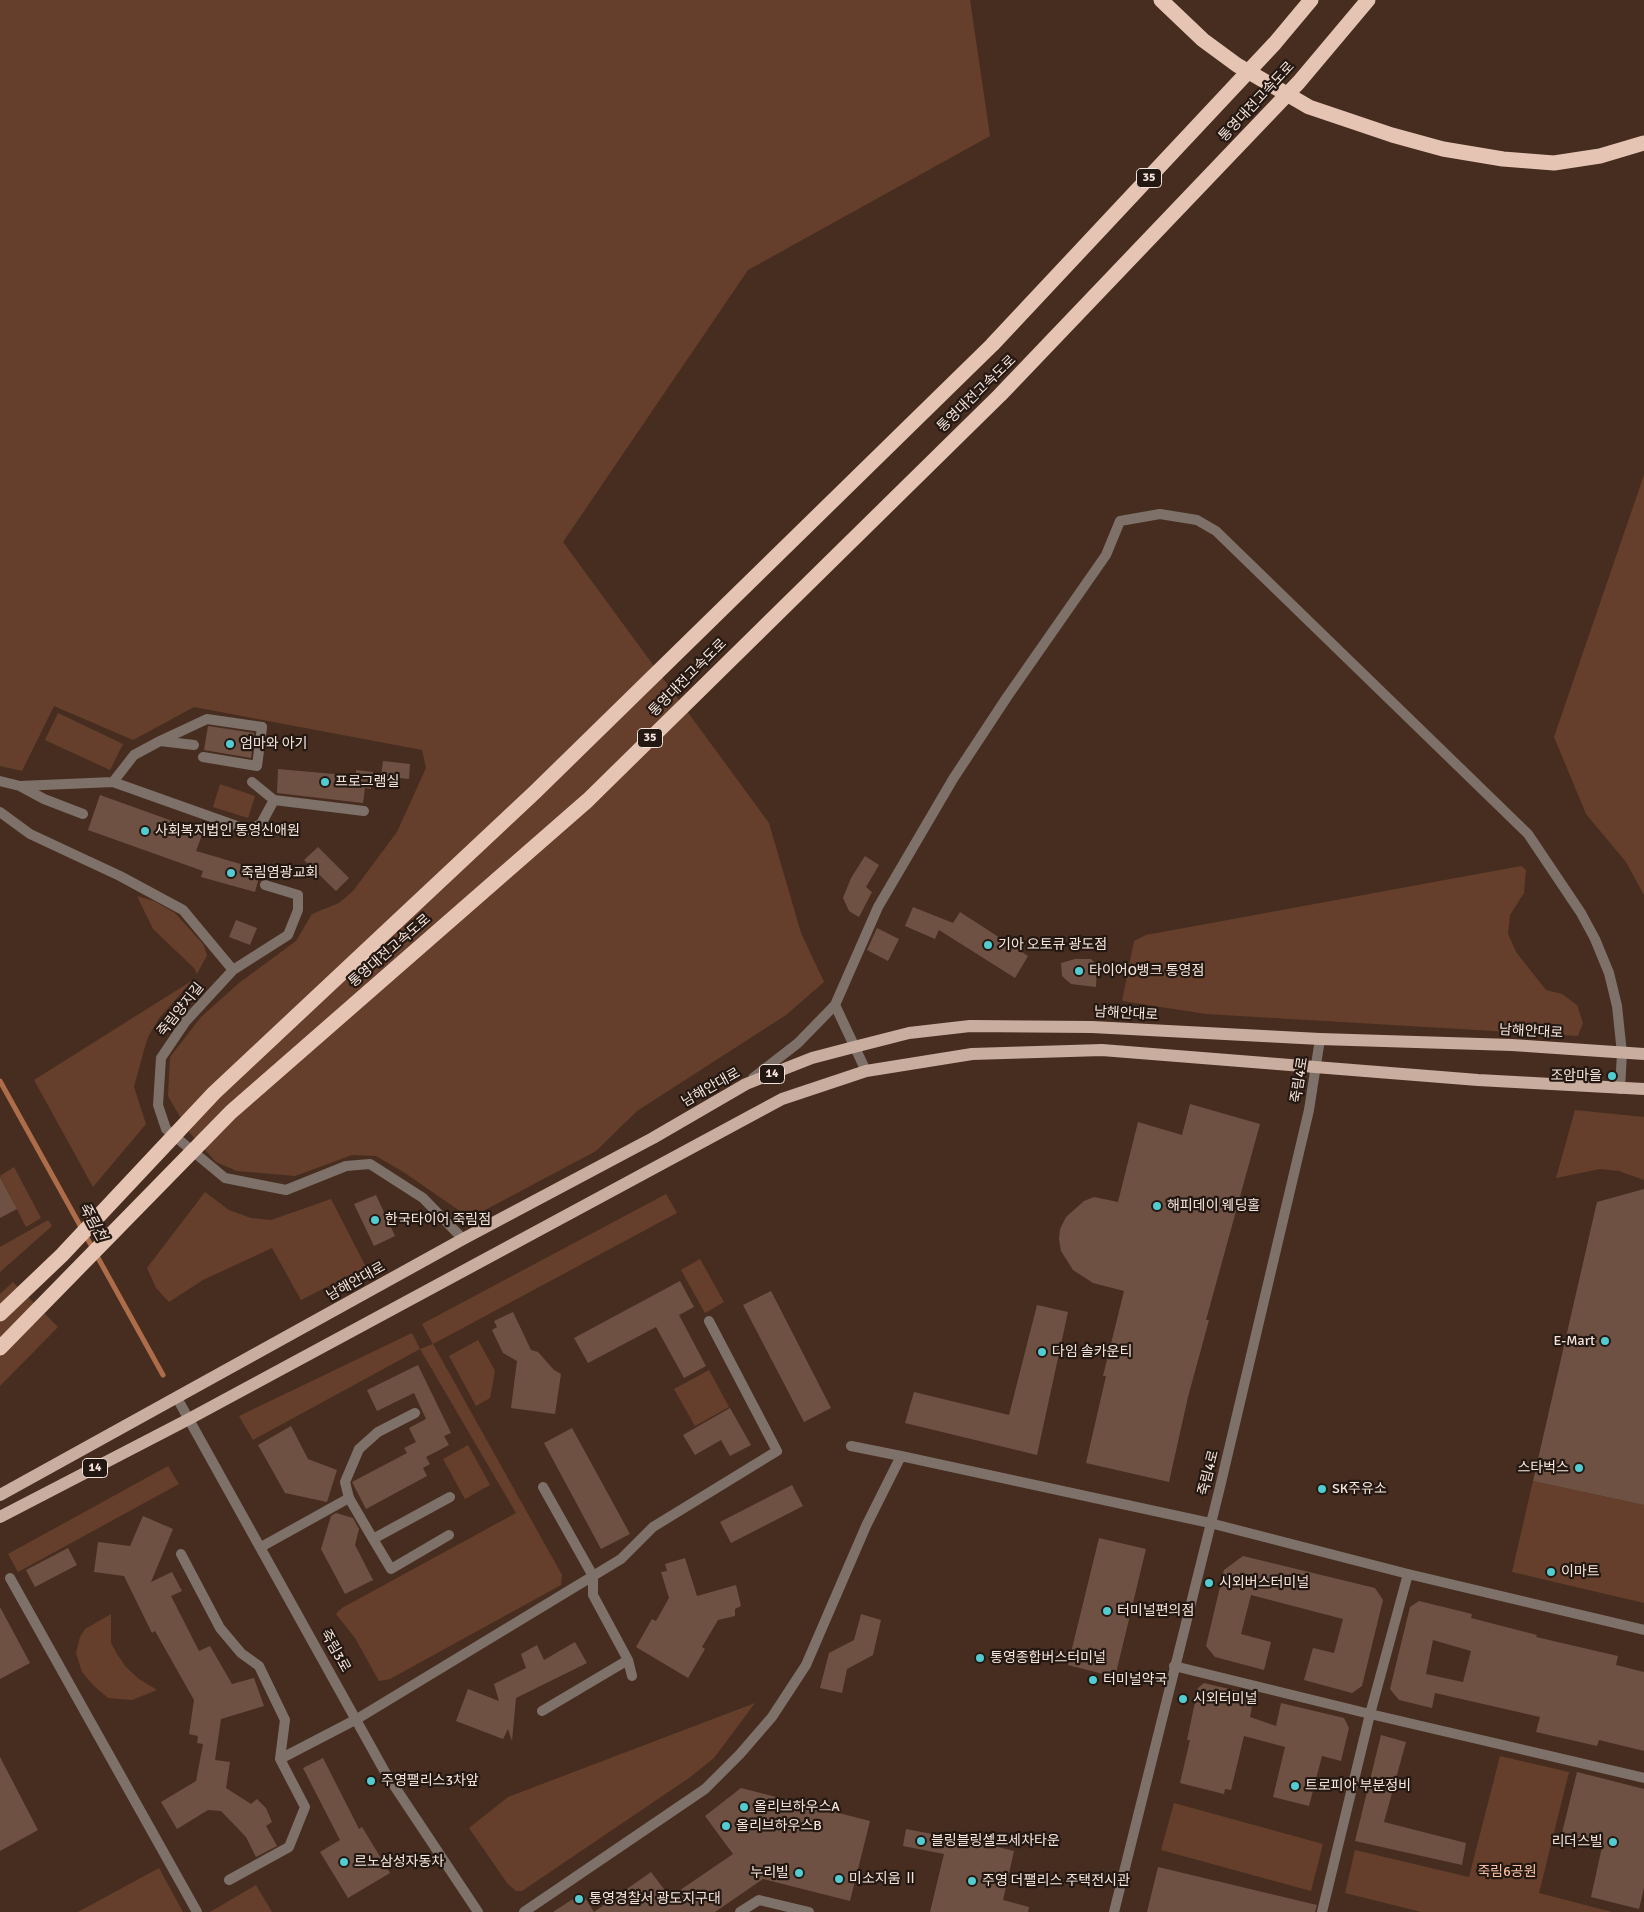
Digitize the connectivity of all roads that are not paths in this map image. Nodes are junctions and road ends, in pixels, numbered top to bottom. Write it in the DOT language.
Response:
graph roads {
  1 [pos="1162,0"];
  2 [pos="1311,0"];
  3 [pos="1368,0"];
  4 [pos="1644,143"];
  5 [pos="160,740"];
  6 [pos="194,745"];
  7 [pos="203,757"];
  8 [pos="0,781"];
  9 [pos="113,782"];
  10 [pos="252,782"];
  11 [pos="20,786"];
  12 [pos="274,800"];
  13 [pos="364,811"];
  14 [pos="0,812"];
  15 [pos="83,814"];
  16 [pos="264,885"];
  17 [pos="233,970"];
  18 [pos="836,1006"];
  19 [pos="1320,1039"];
  20 [pos="854,1047"];
  21 [pos="1622,1053"];
  22 [pos="1644,1054"];
  23 [pos="1316,1067"];
  24 [pos="866,1071"];
  25 [pos="746,1084"];
  26 [pos="1620,1089"];
  27 [pos="1644,1089"];
  28 [pos="463,1240"];
  29 [pos="0,1314"];
  30 [pos="709,1321"];
  31 [pos="0,1348"];
  32 [pos="177,1398"];
  33 [pos="415,1413"];
  34 [pos="189,1419"];
  35 [pos="851,1446"];
  36 [pos="901,1456"];
  37 [pos="543,1487"];
  38 [pos="0,1495"];
  39 [pos="450,1497"];
  40 [pos="349,1498"];
  41 [pos="0,1517"];
  42 [pos="1210,1523"];
  43 [pos="449,1535"];
  44 [pos="373,1539"];
  45 [pos="261,1547"];
  46 [pos="181,1554"];
  47 [pos="1408,1574"];
  48 [pos="593,1576"];
  49 [pos="10,1578"];
  50 [pos="1644,1630"];
  51 [pos="628,1660"];
  52 [pos="1174,1666"];
  53 [pos="632,1676"];
  54 [pos="542,1711"];
  55 [pos="1370,1714"];
  56 [pos="357,1719"];
  57 [pos="280,1759"];
  58 [pos="1644,1778"];
  59 [pos="229,1880"];
  60 [pos="197,1912"];
  61 [pos="478,1912"];
  62 [pos="524,1912"];
  63 [pos="740,1912"];
  64 [pos="808,1912"];
  65 [pos="1114,1912"];
  66 [pos="1322,1912"];
  1 -- 4 [label="highway"];
  2 -- 29 [label="highway, 통영대전고속도로 / 35"];
  3 -- 31 [label="highway, 통영대전고속도로 / 35"];
  5 -- 6 [label="street"];
  5 -- 7 [label="street"];
  5 -- 9 [label="street"];
  8 -- 11 [label="street"];
  9 -- 11 [label="street"];
  9 -- 12 [label="street"];
  10 -- 12 [label="street"];
  11 -- 15 [label="street"];
  12 -- 13 [label="street"];
  14 -- 17 [label="street"];
  16 -- 17 [label="street, 죽림양지길"];
  17 -- 28 [label="street, 죽림양지길"];
  18 -- 20 [label="street"];
  18 -- 21 [label="street"];
  18 -- 25 [label="street"];
  19 -- 20 [label="main road, 남해안대로 / 14"];
  19 -- 21 [label="main road, 남해안대로 / 14"];
  19 -- 23 [label="street, 죽림4로"];
  20 -- 24 [label="street"];
  20 -- 25 [label="main road, 남해안대로 / 14"];
  21 -- 22 [label="main road, 남해안대로 / 14"];
  21 -- 26 [label="street"];
  23 -- 24 [label="main road, 14"];
  23 -- 26 [label="main road, 14"];
  23 -- 42 [label="street, 죽림4로"];
  24 -- 34 [label="main road, 14"];
  25 -- 28 [label="main road, 남해안대로 / 14"];
  26 -- 27 [label="main road, 14"];
  28 -- 32 [label="main road, 남해안대로 / 14"];
  30 -- 48 [label="street"];
  32 -- 34 [label="street, 죽림3로"];
  32 -- 38 [label="main road, 남해안대로 / 14"];
  33 -- 40 [label="street"];
  34 -- 41 [label="main road, 14"];
  34 -- 45 [label="street, 죽림3로"];
  35 -- 36 [label="street"];
  36 -- 42 [label="street"];
  36 -- 62 [label="street"];
  37 -- 48 [label="street"];
  39 -- 44 [label="street"];
  40 -- 44 [label="street"];
  40 -- 45 [label="street"];
  42 -- 47 [label="street"];
  42 -- 52 [label="street, 죽림4로"];
  43 -- 44 [label="street"];
  45 -- 56 [label="street, 죽림3로"];
  46 -- 57 [label="street"];
  47 -- 50 [label="street"];
  47 -- 55 [label="street"];
  48 -- 51 [label="street"];
  48 -- 56 [label="street"];
  49 -- 60 [label="street"];
  51 -- 53 [label="street"];
  51 -- 54 [label="street"];
  52 -- 55 [label="street"];
  52 -- 65 [label="street, 죽림4로"];
  55 -- 58 [label="street"];
  55 -- 66 [label="street"];
  56 -- 57 [label="street"];
  56 -- 61 [label="street, 죽림3로"];
  57 -- 59 [label="street"];
  63 -- 64 [label="street"];
}
